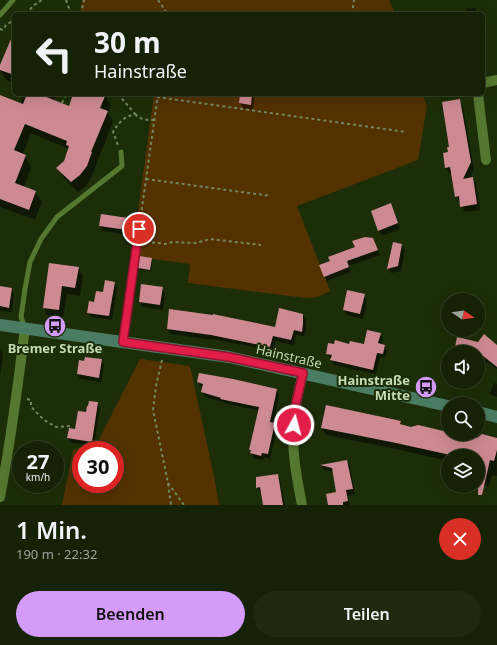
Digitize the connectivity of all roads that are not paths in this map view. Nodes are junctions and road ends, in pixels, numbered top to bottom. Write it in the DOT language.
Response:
graph roads {
  1 [pos="13,0"];
  2 [pos="0,16"];
  3 [pos="497,80"];
  4 [pos="485,82"];
  5 [pos="478,96"];
  6 [pos="121,152"];
  7 [pos="486,160"];
  8 [pos="139,229"];
  9 [pos="0,325"];
  10 [pos="25,328"];
  11 [pos="123,342"];
  12 [pos="303,373"];
  13 [pos="441,404"];
  14 [pos="485,414"];
  15 [pos="497,417"];
  16 [pos="0,497"];
  17 [pos="302,505"];
  1 -- 2 [label="lane"];
  3 -- 4 [label="street"];
  5 -- 7 [label="street"];
  6 -- 10 [label="lane"];
  8 -- 11 [label="lane"];
  9 -- 10 [label="street, Hainstraße"];
  10 -- 11 [label="street, Hainstraße"];
  10 -- 16 [label="street"];
  11 -- 12 [label="street, Hainstraße"];
  12 -- 13 [label="street, Hainstraße"];
  12 -- 17 [label="street"];
  14 -- 15 [label="street"];
}
